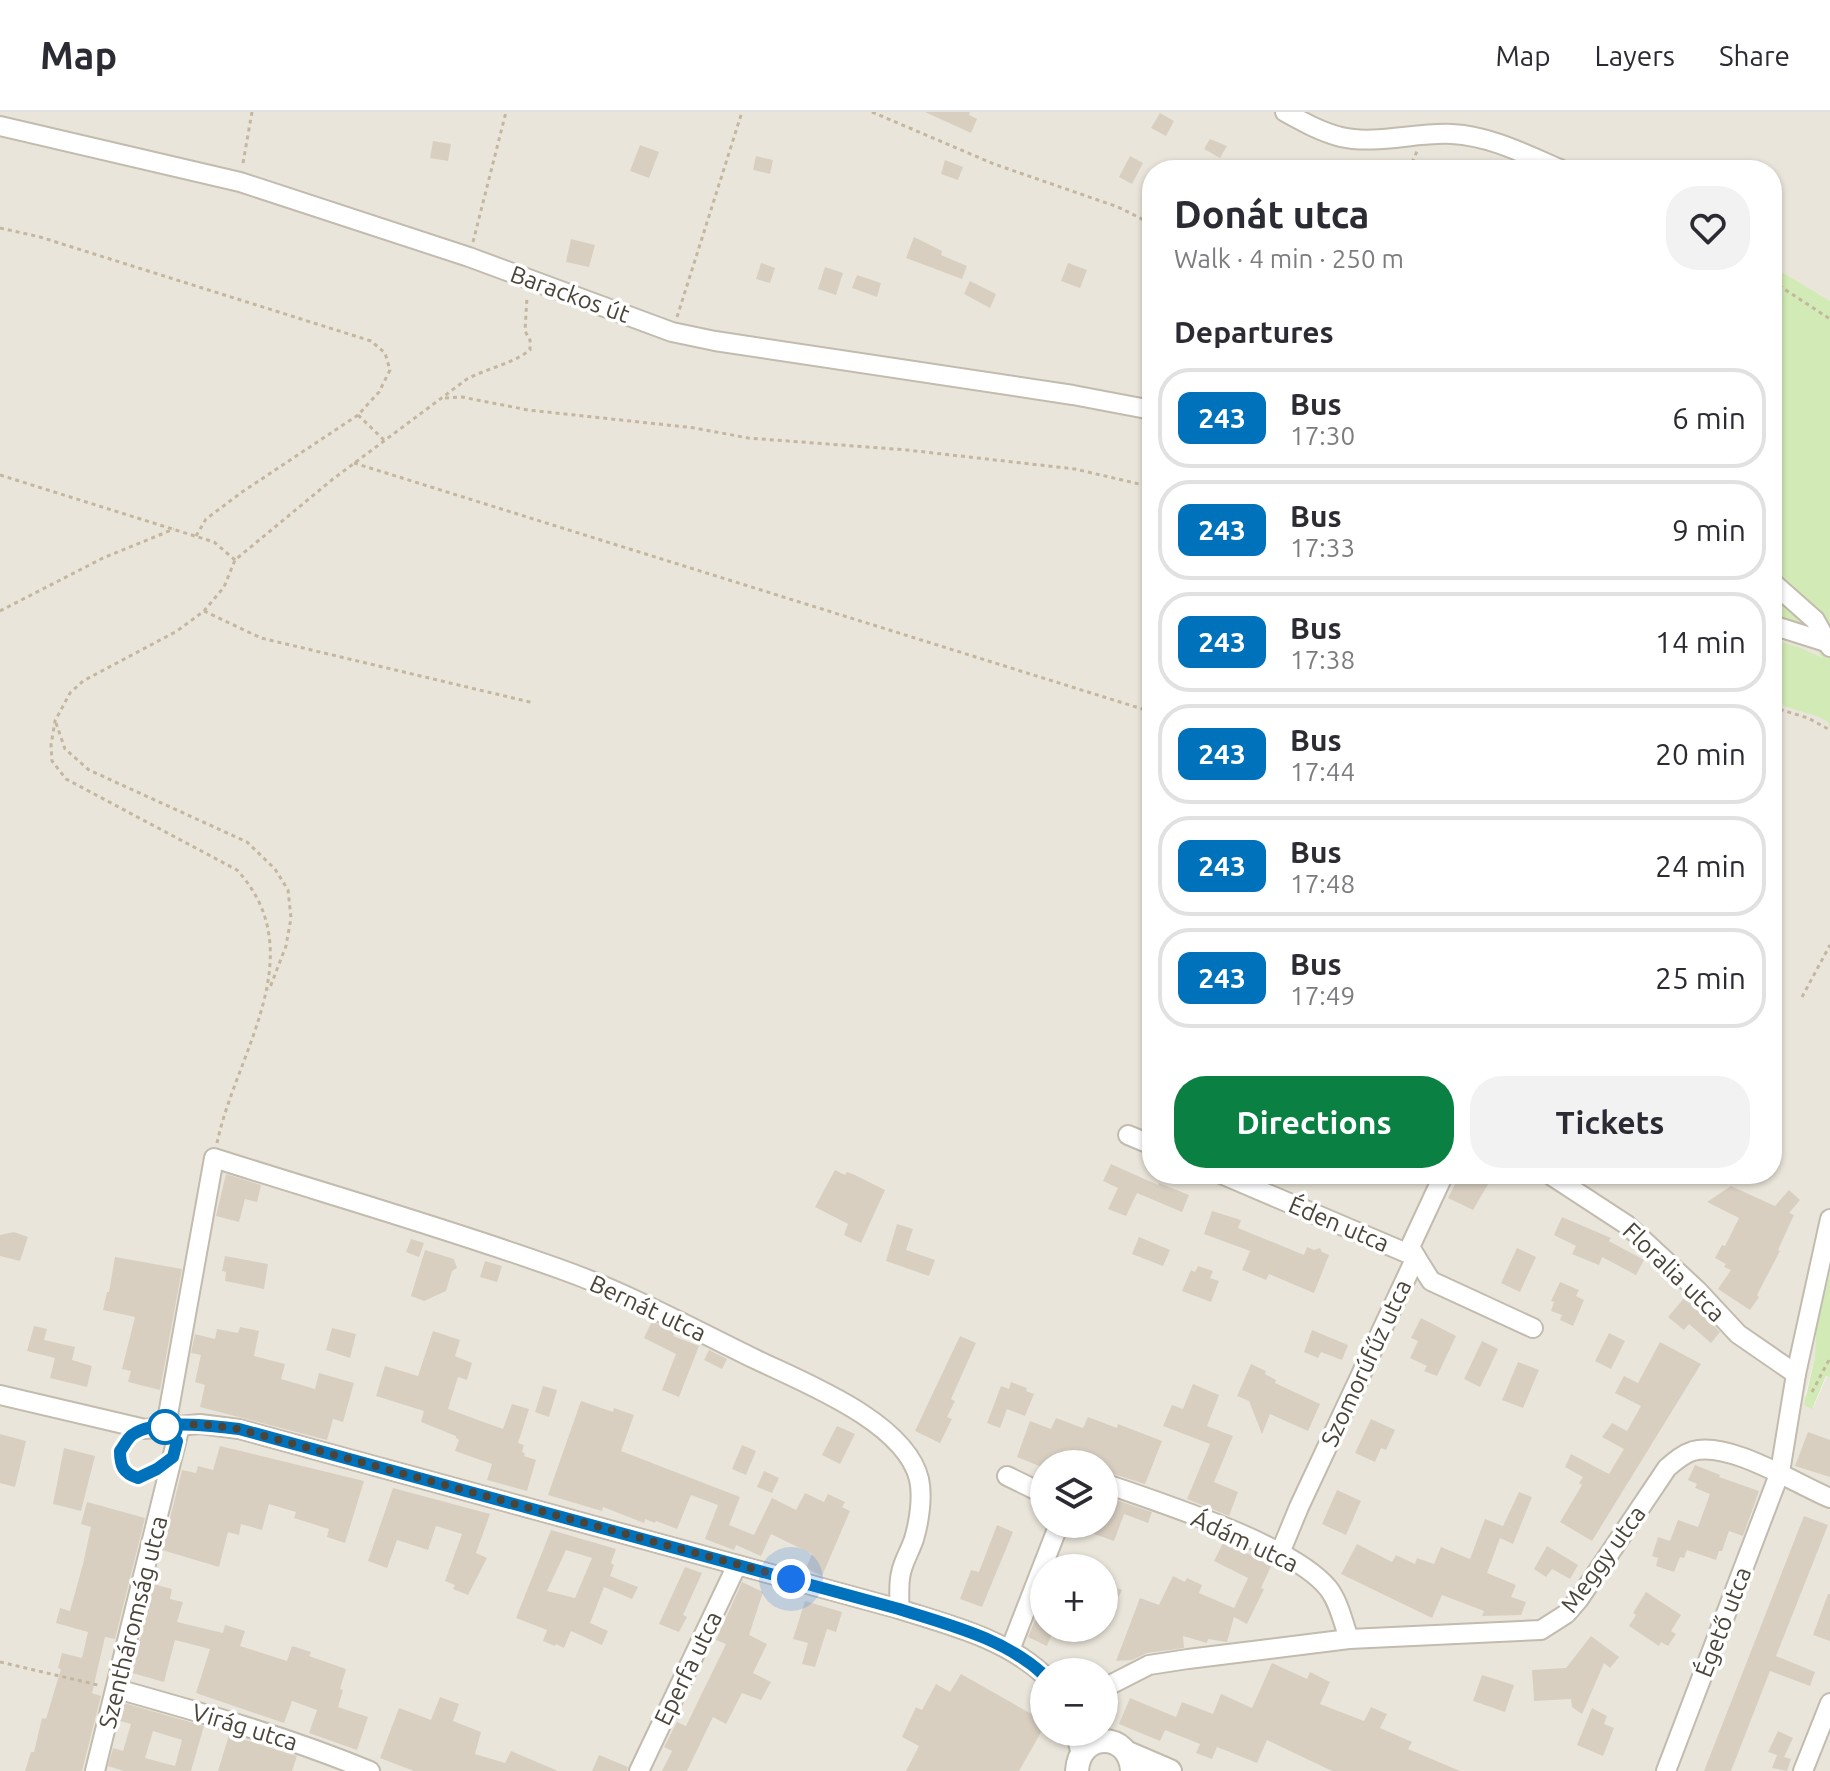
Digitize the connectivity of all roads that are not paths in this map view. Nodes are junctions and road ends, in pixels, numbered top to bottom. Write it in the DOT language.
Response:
graph roads {
  1 [pos="1285,112"];
  2 [pos="0,126"];
  3 [pos="1538,160"];
  4 [pos="1142,408"];
  5 [pos="1782,591"];
  6 [pos="1782,629"];
  7 [pos="1829,645"];
  8 [pos="1128,1135"];
  9 [pos="1142,1141"];
  10 [pos="214,1158"];
  11 [pos="1244,1184"];
  12 [pos="1439,1184"];
  13 [pos="1564,1184"];
  14 [pos="1830,1219"];
  15 [pos="1416,1257"];
  16 [pos="1533,1328"];
  17 [pos="1796,1374"];
  18 [pos="0,1395"];
  19 [pos="173,1426"];
  20 [pos="145,1429"];
  21 [pos="173,1457"];
  22 [pos="1780,1472"];
  23 [pos="1007,1476"];
  24 [pos="1030,1487"];
  25 [pos="1118,1488"];
  26 [pos="1830,1498"];
  27 [pos="1054,1538"];
  28 [pos="1280,1553"];
  29 [pos="737,1565"];
  30 [pos="899,1609"];
  31 [pos="1349,1639"];
  32 [pos="1010,1650"];
  33 [pos="1030,1665"];
  34 [pos="1118,1681"];
  35 [pos="117,1689"];
  36 [pos="1830,1703"];
  37 [pos="1088,1746"];
  38 [pos="1117,1746"];
  39 [pos="1130,1762"];
  40 [pos="1077,1765"];
  41 [pos="95,1771"];
  42 [pos="370,1771"];
  43 [pos="639,1771"];
  44 [pos="1170,1771"];
  45 [pos="1666,1771"];
  46 [pos="1803,1771"];
  1 -- 3 [label="street"];
  2 -- 4 [label="street, Barackos út"];
  5 -- 7 [label="street"];
  6 -- 7 [label="street"];
  8 -- 9 [label="street"];
  10 -- 19 [label="street, Szentháromság utca"];
  10 -- 30 [label="street, Bernát utca"];
  11 -- 15 [label="street, Éden utca"];
  12 -- 15 [label="street, Szomorúfűz utca"];
  13 -- 17 [label="street, Floralia utca"];
  14 -- 17 [label="street"];
  15 -- 16 [label="street, Éden utca"];
  15 -- 28 [label="street, Szomorúfűz utca"];
  17 -- 22 [label="street"];
  18 -- 20 [label="street"];
  19 -- 20 [label="street"];
  19 -- 21 [label="street, Szentháromság utca"];
  19 -- 29 [label="street"];
  20 -- 21 [label="lane"];
  21 -- 35 [label="street, Szentháromság utca"];
  22 -- 26 [label="street, Meggy utca"];
  22 -- 31 [label="street, Meggy utca"];
  22 -- 45 [label="street, Égető utca"];
  23 -- 24 [label="street"];
  25 -- 28 [label="street, Ádám utca"];
  27 -- 32 [label="street"];
  28 -- 31 [label="street, Ádám utca"];
  29 -- 30 [label="street"];
  29 -- 43 [label="street, Eperfa utca"];
  30 -- 32 [label="street"];
  31 -- 34 [label="street, Meggy utca"];
  32 -- 33 [label="street"];
  35 -- 41 [label="street, Szentháromság utca"];
  35 -- 42 [label="street, Virág utca"];
  36 -- 46 [label="street"];
  37 -- 40 [label="street"];
  38 -- 39 [label="street"];
  39 -- 44 [label="street"];
}
